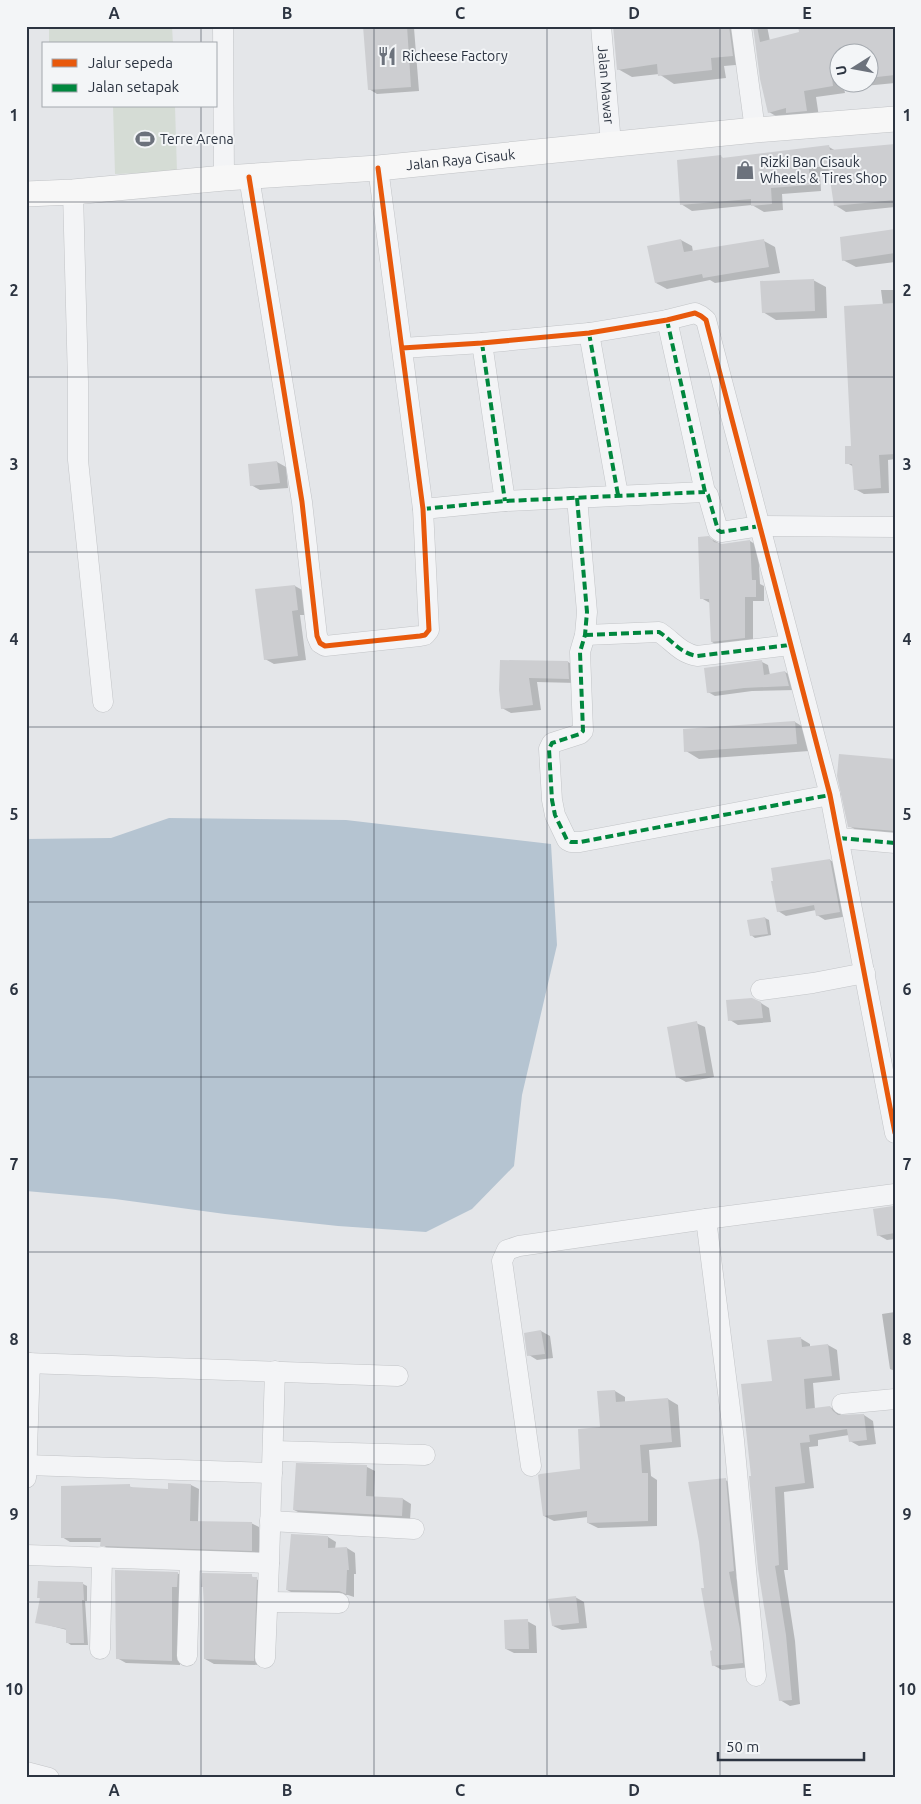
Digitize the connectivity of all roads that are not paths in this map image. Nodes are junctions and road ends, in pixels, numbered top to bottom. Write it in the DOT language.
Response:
graph roads {
  1 [pos="223,26"];
  2 [pos="601,26"];
  3 [pos="741,26"];
  4 [pos="895,119"];
  5 [pos="755,130"];
  6 [pos="611,144"];
  7 [pos="378,168"];
  8 [pos="250,177"];
  9 [pos="224,178"];
  10 [pos="74,192"];
  11 [pos="26,194"];
  12 [pos="667,320"];
  13 [pos="589,333"];
  14 [pos="482,343"];
  15 [pos="402,348"];
  16 [pos="705,492"];
  17 [pos="618,495"];
  18 [pos="577,498"];
  19 [pos="505,502"];
  20 [pos="423,509"];
  21 [pos="760,526"];
  22 [pos="895,527"];
  23 [pos="585,635"];
  24 [pos="790,645"];
  25 [pos="103,702"];
  26 [pos="830,795"];
  27 [pos="839,838"];
  28 [pos="895,843"];
  29 [pos="864,973"];
  30 [pos="761,990"];
  31 [pos="895,1133"];
  32 [pos="895,1194"];
  33 [pos="706,1219"];
  34 [pos="28,1363"];
  35 [pos="275,1371"];
  36 [pos="398,1376"];
  37 [pos="895,1399"];
  38 [pos="842,1404"];
  39 [pos="273,1451"];
  40 [pos="425,1455"];
  41 [pos="26,1465"];
  42 [pos="531,1466"];
  43 [pos="272,1473"];
  44 [pos="26,1478"];
  45 [pos="270,1521"];
  46 [pos="414,1529"];
  47 [pos="26,1554"];
  48 [pos="102,1557"];
  49 [pos="190,1561"];
  50 [pos="269,1563"];
  51 [pos="268,1602"];
  52 [pos="339,1603"];
  53 [pos="100,1649"];
  54 [pos="187,1656"];
  55 [pos="265,1658"];
  56 [pos="756,1676"];
  57 [pos="26,1772"];
  58 [pos="48,1778"];
  1 -- 9 [label="street"];
  2 -- 6 [label="street, Jalan Mawar"];
  3 -- 5 [label="street"];
  4 -- 5 [label="main road, Jalan Raya Cisauk"];
  5 -- 6 [label="main road, Jalan Raya Cisauk"];
  6 -- 7 [label="main road, Jalan Raya Cisauk"];
  7 -- 8 [label="main road, Jalan Raya Cisauk"];
  7 -- 15 [label="street"];
  8 -- 9 [label="main road, Jalan Raya Cisauk"];
  8 -- 20 [label="street"];
  9 -- 10 [label="main road, Jalan Raya Cisauk"];
  10 -- 11 [label="main road, Jalan Raya Cisauk"];
  10 -- 25 [label="street"];
  12 -- 13 [label="street"];
  12 -- 16 [label="street"];
  12 -- 21 [label="street"];
  13 -- 14 [label="street"];
  13 -- 17 [label="street"];
  14 -- 15 [label="street"];
  14 -- 19 [label="street"];
  15 -- 20 [label="street"];
  16 -- 17 [label="street"];
  16 -- 21 [label="street"];
  17 -- 18 [label="street"];
  18 -- 19 [label="street"];
  18 -- 23 [label="street"];
  19 -- 20 [label="street"];
  21 -- 22 [label="street"];
  21 -- 24 [label="street"];
  23 -- 24 [label="street"];
  23 -- 26 [label="street"];
  24 -- 26 [label="street"];
  26 -- 27 [label="street"];
  27 -- 28 [label="street"];
  27 -- 29 [label="street"];
  29 -- 30 [label="street"];
  29 -- 31 [label="street"];
  32 -- 33 [label="street"];
  33 -- 42 [label="street"];
  33 -- 56 [label="street"];
  34 -- 35 [label="street"];
  34 -- 41 [label="street"];
  35 -- 36 [label="street"];
  35 -- 39 [label="street"];
  37 -- 38 [label="street"];
  39 -- 40 [label="street"];
  39 -- 43 [label="street"];
  41 -- 43 [label="street"];
  41 -- 44 [label="street"];
  43 -- 45 [label="street"];
  45 -- 46 [label="street"];
  45 -- 50 [label="street"];
  47 -- 48 [label="street"];
  48 -- 49 [label="street"];
  48 -- 53 [label="street"];
  49 -- 50 [label="street"];
  49 -- 54 [label="street"];
  50 -- 51 [label="street"];
  51 -- 52 [label="street"];
  51 -- 55 [label="street"];
  57 -- 58 [label="street"];
}
